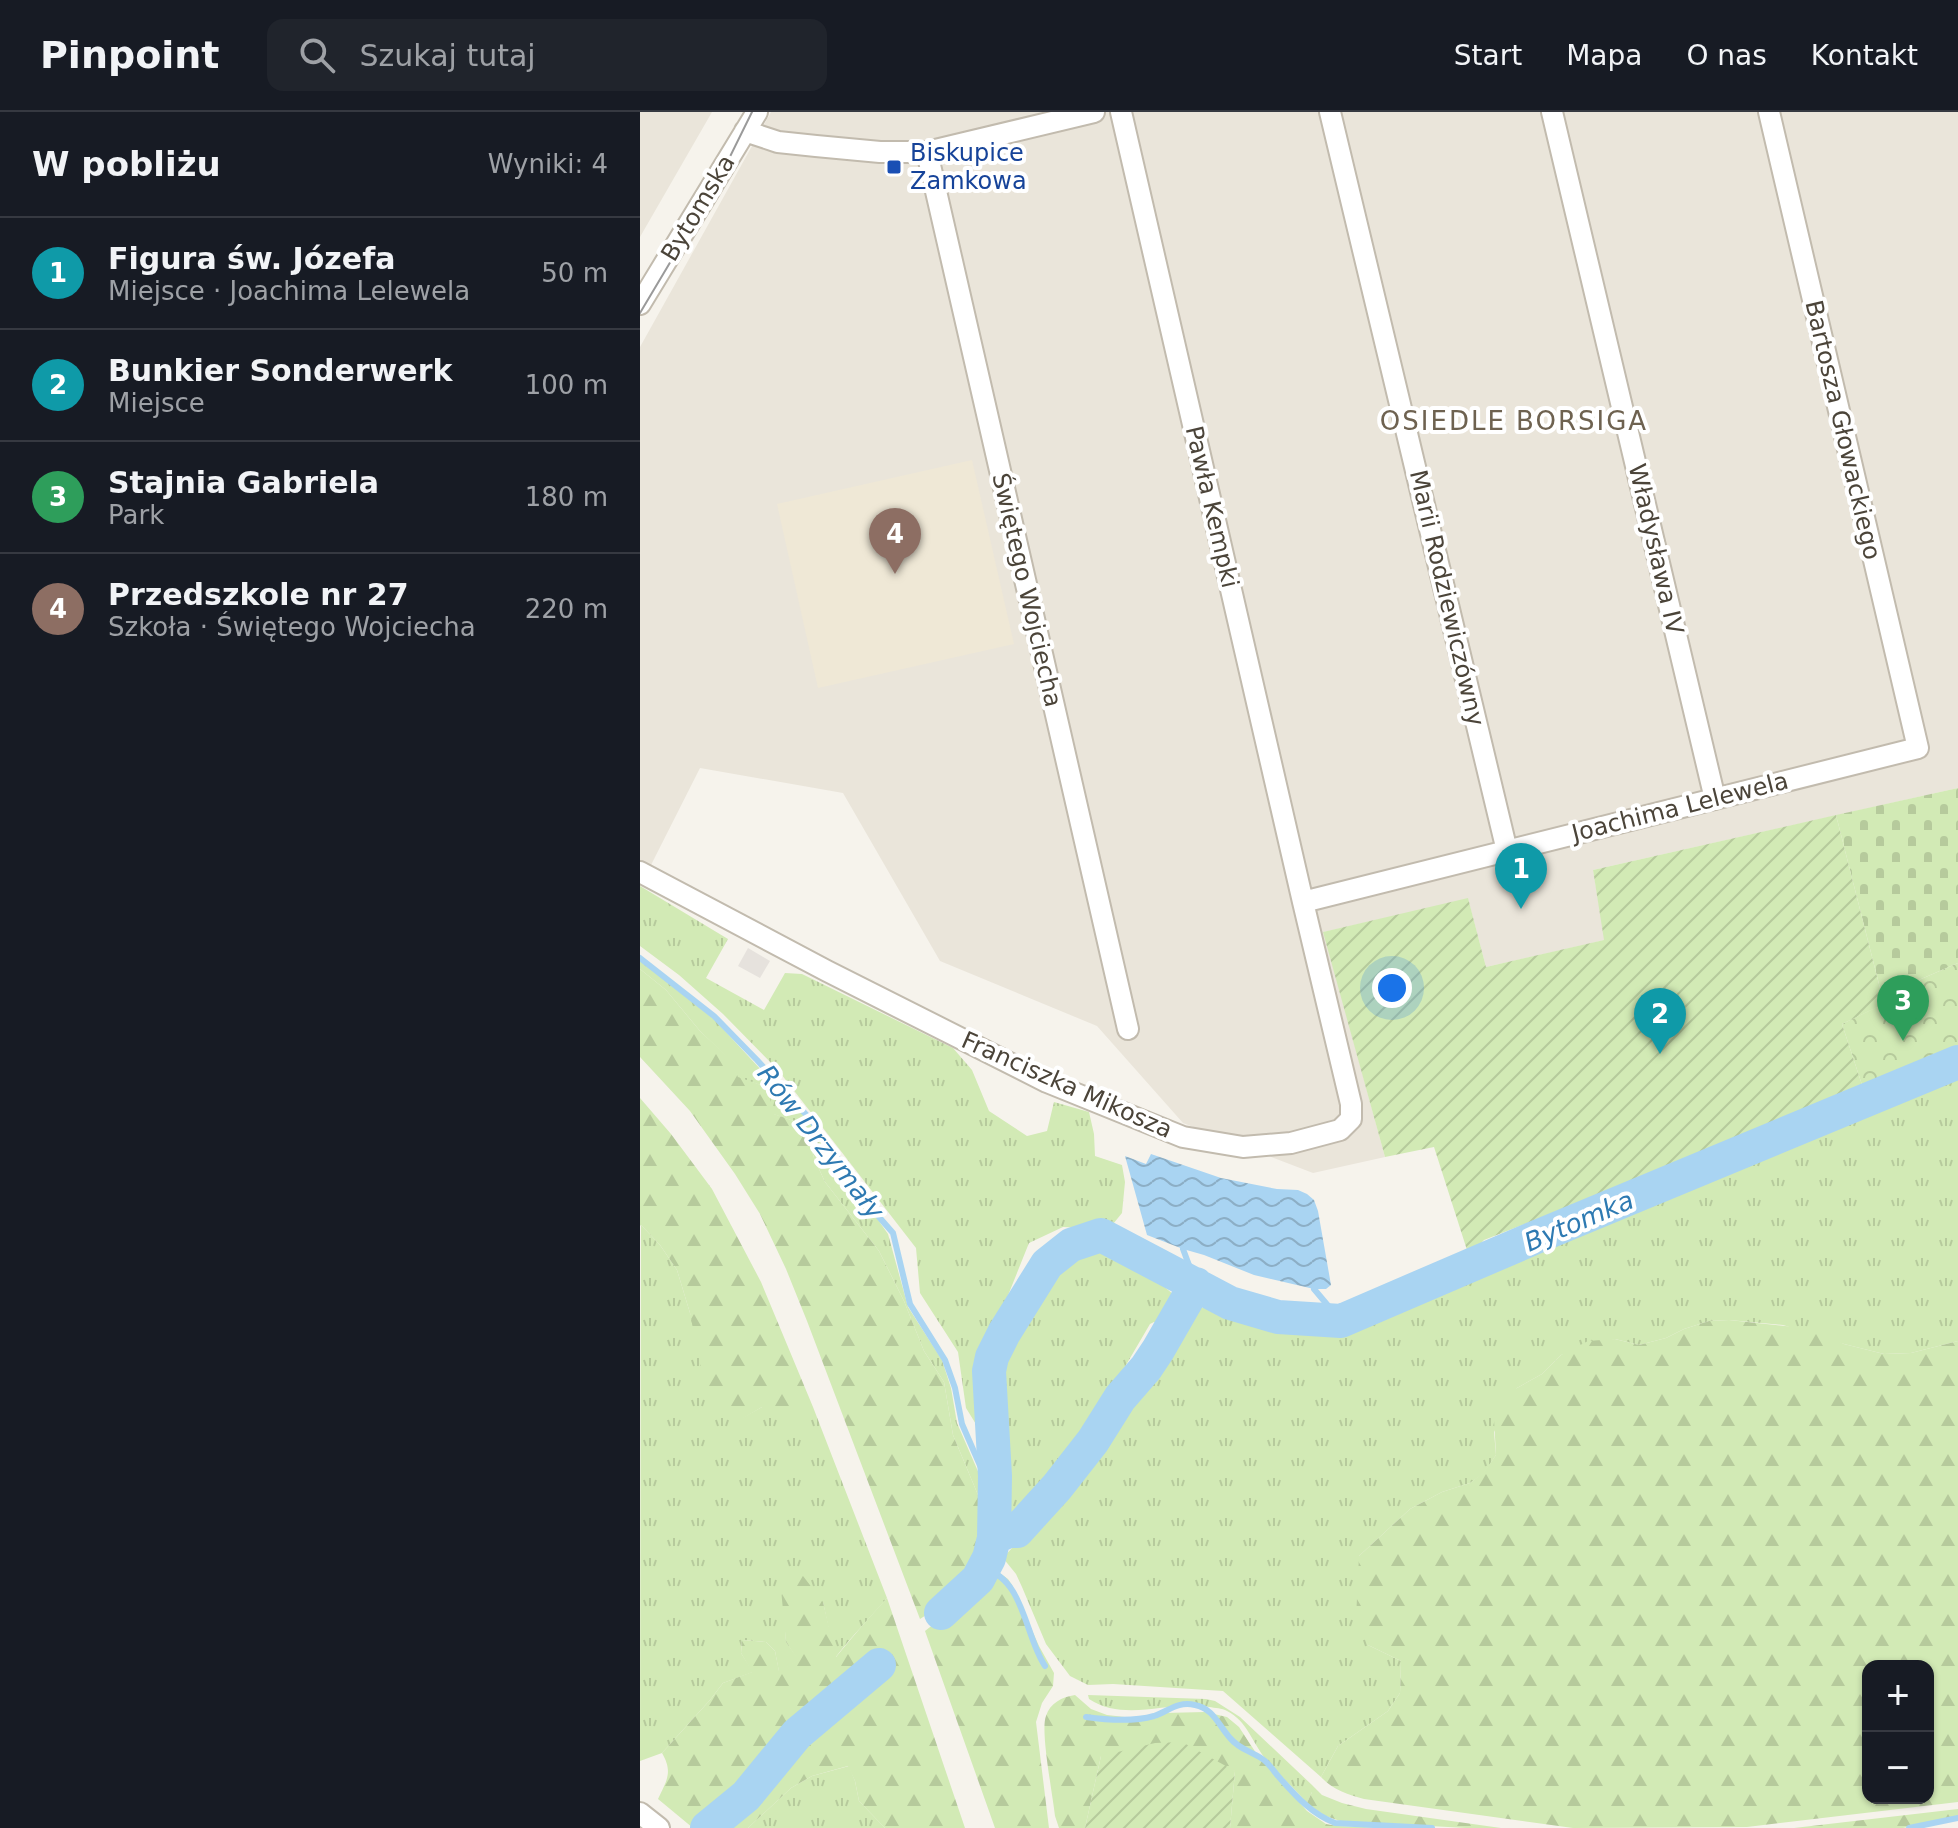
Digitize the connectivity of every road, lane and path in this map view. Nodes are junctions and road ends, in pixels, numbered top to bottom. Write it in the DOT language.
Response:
graph roads {
  1 [pos="757,112"];
  2 [pos="1094,112"];
  3 [pos="1121,112"];
  4 [pos="1330,112"];
  5 [pos="1552,112"];
  6 [pos="1769,112"];
  7 [pos="745,131"];
  8 [pos="927,152"];
  9 [pos="640,304"];
  10 [pos="1918,748"];
  11 [pos="1715,799"];
  12 [pos="1507,851"];
  13 [pos="640,872"];
  14 [pos="1303,902"];
  15 [pos="1128,1029"];
  16 [pos="640,1813"];
  17 [pos="659,1828"];
  1 -- 7 [label="street, Bytomska"];
  2 -- 8 [label="street"];
  3 -- 14 [label="street, Pawła Kempki"];
  4 -- 12 [label="street, Marii Rodziewiczówny"];
  5 -- 11 [label="street, Władysława IV"];
  6 -- 10 [label="street, Bartosza Głowackiego"];
  7 -- 8 [label="street"];
  7 -- 9 [label="street, Bytomska"];
  8 -- 15 [label="street, Świętego Wojciecha"];
  10 -- 11 [label="street, Joachima Lelewela"];
  11 -- 12 [label="street, Joachima Lelewela"];
  12 -- 14 [label="street, Joachima Lelewela"];
  13 -- 14 [label="street, Franciszka Mikosza"];
  16 -- 17 [label="street"];
}
